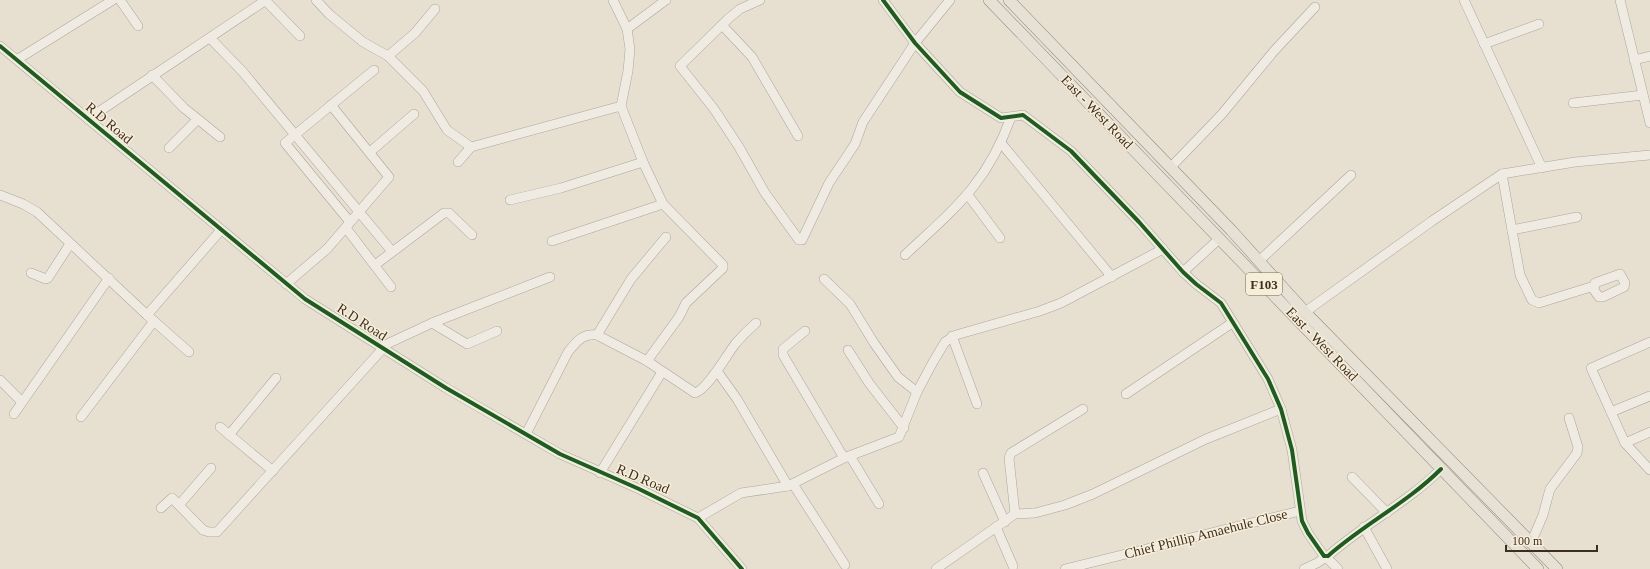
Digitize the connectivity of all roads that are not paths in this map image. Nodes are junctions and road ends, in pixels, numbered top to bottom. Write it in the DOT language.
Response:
graph roads {
  1 [pos="112,0"];
  2 [pos="120,0"];
  3 [pos="266,0"];
  4 [pos="316,0"];
  5 [pos="613,0"];
  6 [pos="666,0"];
  7 [pos="760,0"];
  8 [pos="883,0"];
  9 [pos="950,0"];
  10 [pos="989,0"];
  11 [pos="1009,0"];
  12 [pos="1464,0"];
  13 [pos="1620,0"];
  14 [pos="1315,7"];
  15 [pos="435,8"];
  16 [pos="1539,24"];
  17 [pos="722,25"];
  18 [pos="138,26"];
  19 [pos="626,29"];
  20 [pos="300,36"];
  21 [pos="210,38"];
  22 [pos="915,43"];
  23 [pos="1484,44"];
  24 [pos="0,46"];
  25 [pos="1058,52"];
  26 [pos="388,56"];
  27 [pos="1650,56"];
  28 [pos="18,59"];
  29 [pos="1634,60"];
  30 [pos="1048,62"];
  31 [pos="374,70"];
  32 [pos="152,76"];
  33 [pos="1643,95"];
  34 [pos="1573,103"];
  35 [pos="331,105"];
  36 [pos="621,106"];
  37 [pos="414,114"];
  38 [pos="1011,117"];
  39 [pos="88,120"];
  40 [pos="197,120"];
  41 [pos="1650,121"];
  42 [pos="798,136"];
  43 [pos="220,137"];
  44 [pos="1001,143"];
  45 [pos="471,147"];
  46 [pos="169,148"];
  47 [pos="370,152"];
  48 [pos="1650,155"];
  49 [pos="458,162"];
  50 [pos="643,162"];
  51 [pos="1171,167"];
  52 [pos="1542,168"];
  53 [pos="1502,174"];
  54 [pos="1351,175"];
  55 [pos="0,195"];
  56 [pos="968,196"];
  57 [pos="510,200"];
  58 [pos="663,204"];
  59 [pos="1577,217"];
  60 [pos="348,225"];
  61 [pos="221,230"];
  62 [pos="1512,230"];
  63 [pos="472,235"];
  64 [pos="666,237"];
  65 [pos="1000,238"];
  66 [pos="1219,239"];
  67 [pos="552,241"];
  68 [pos="70,244"];
  69 [pos="390,248"];
  70 [pos="1163,250"];
  71 [pos="905,254"];
  72 [pos="1259,261"];
  73 [pos="375,265"];
  74 [pos="1183,272"];
  75 [pos="30,273"];
  76 [pos="550,276"];
  77 [pos="1112,277"];
  78 [pos="109,278"];
  79 [pos="824,279"];
  80 [pos="286,284"];
  81 [pos="1594,286"];
  82 [pos="391,287"];
  83 [pos="1305,312"];
  84 [pos="150,318"];
  85 [pos="432,323"];
  86 [pos="756,323"];
  87 [pos="1232,323"];
  88 [pos="497,331"];
  89 [pos="805,331"];
  90 [pos="597,335"];
  91 [pos="952,336"];
  92 [pos="1650,342"];
  93 [pos="382,348"];
  94 [pos="848,350"];
  95 [pos="189,352"];
  96 [pos="647,362"];
  97 [pos="717,371"];
  98 [pos="662,372"];
  99 [pos="276,378"];
  100 [pos="0,380"];
  101 [pos="917,392"];
  102 [pos="1126,394"];
  103 [pos="1650,396"];
  104 [pos="22,402"];
  105 [pos="977,404"];
  106 [pos="1083,409"];
  107 [pos="1281,409"];
  108 [pos="1611,412"];
  109 [pos="14,414"];
  110 [pos="81,417"];
  111 [pos="1569,418"];
  112 [pos="220,427"];
  113 [pos="904,428"];
  114 [pos="1650,432"];
  115 [pos="526,434"];
  116 [pos="229,435"];
  117 [pos="1625,443"];
  118 [pos="847,457"];
  119 [pos="211,468"];
  120 [pos="1441,469"];
  121 [pos="1650,470"];
  122 [pos="273,471"];
  123 [pos="983,472"];
  124 [pos="600,473"];
  125 [pos="1352,477"];
  126 [pos="790,485"];
  127 [pos="880,504"];
  128 [pos="179,505"];
  129 [pos="161,508"];
  130 [pos="1300,511"];
  131 [pos="1387,513"];
  132 [pos="1015,514"];
  133 [pos="698,518"];
  134 [pos="1005,522"];
  135 [pos="996,527"];
  136 [pos="1364,527"];
  137 [pos="1531,543"];
  138 [pos="1326,557"];
  139 [pos="844,565"];
  140 [pos="1013,566"];
  141 [pos="742,569"];
  142 [pos="936,569"];
  143 [pos="1065,569"];
  144 [pos="1304,569"];
  145 [pos="1338,569"];
  146 [pos="1387,569"];
  147 [pos="1538,569"];
  148 [pos="1556,569"];
  1 -- 28 [label="street"];
  2 -- 18 [label="street"];
  3 -- 20 [label="street"];
  3 -- 21 [label="street"];
  4 -- 26 [label="street"];
  5 -- 19 [label="street"];
  6 -- 19 [label="street"];
  7 -- 17 [label="street"];
  8 -- 22 [label="street"];
  9 -- 22 [label="street"];
  10 -- 30 [label="main road, East - West Road / F103"];
  11 -- 25 [label="main road, East - West Road / F103"];
  12 -- 23 [label="street"];
  13 -- 29 [label="street"];
  14 -- 51 [label="street"];
  15 -- 26 [label="street"];
  16 -- 23 [label="street"];
  17 -- 22 [label="street"];
  17 -- 42 [label="street"];
  19 -- 36 [label="street"];
  21 -- 32 [label="street"];
  21 -- 69 [label="street"];
  22 -- 38 [label="street"];
  23 -- 52 [label="street"];
  24 -- 28 [label="street, R.D Road"];
  25 -- 30 [label="main road"];
  25 -- 51 [label="main road, East - West Road / F103"];
  26 -- 45 [label="street"];
  27 -- 29 [label="street"];
  28 -- 39 [label="street, R.D Road"];
  29 -- 33 [label="street"];
  30 -- 66 [label="main road, East - West Road / F103"];
  31 -- 35 [label="street"];
  32 -- 39 [label="street"];
  32 -- 40 [label="street"];
  33 -- 34 [label="street"];
  33 -- 41 [label="street"];
  35 -- 47 [label="street"];
  35 -- 60 [label="street"];
  36 -- 45 [label="street"];
  36 -- 50 [label="street"];
  37 -- 47 [label="street"];
  38 -- 44 [label="street"];
  38 -- 70 [label="street"];
  39 -- 61 [label="street, R.D Road"];
  40 -- 43 [label="street"];
  40 -- 46 [label="street"];
  44 -- 56 [label="street"];
  44 -- 77 [label="street"];
  45 -- 49 [label="street"];
  47 -- 60 [label="street"];
  48 -- 52 [label="street"];
  50 -- 57 [label="street"];
  50 -- 58 [label="street"];
  51 -- 72 [label="main road, East - West Road / F103"];
  52 -- 53 [label="street"];
  53 -- 62 [label="street"];
  53 -- 83 [label="street"];
  54 -- 72 [label="street"];
  55 -- 68 [label="street"];
  56 -- 65 [label="street"];
  56 -- 71 [label="street"];
  58 -- 67 [label="street"];
  58 -- 96 [label="street"];
  59 -- 62 [label="street"];
  60 -- 73 [label="street"];
  60 -- 80 [label="street"];
  61 -- 80 [label="street, R.D Road"];
  61 -- 84 [label="street"];
  62 -- 81 [label="street"];
  63 -- 73 [label="street"];
  64 -- 90 [label="street"];
  66 -- 74 [label="street"];
  66 -- 120 [label="main road, East - West Road / F103"];
  68 -- 75 [label="street"];
  68 -- 78 [label="street"];
  70 -- 74 [label="street"];
  70 -- 77 [label="street"];
  72 -- 83 [label="main road, East - West Road / F103"];
  73 -- 82 [label="street"];
  74 -- 87 [label="street"];
  76 -- 85 [label="street"];
  77 -- 91 [label="street"];
  78 -- 84 [label="street"];
  78 -- 104 [label="street"];
  79 -- 101 [label="street"];
  80 -- 93 [label="street, R.D Road"];
  83 -- 137 [label="main road, East - West Road / F103"];
  84 -- 95 [label="street"];
  84 -- 110 [label="street"];
  85 -- 88 [label="street"];
  85 -- 93 [label="street"];
  86 -- 97 [label="street"];
  87 -- 102 [label="street"];
  87 -- 107 [label="street"];
  89 -- 118 [label="street"];
  90 -- 96 [label="street"];
  90 -- 115 [label="street"];
  91 -- 101 [label="street"];
  91 -- 105 [label="street"];
  92 -- 108 [label="street"];
  93 -- 115 [label="street, R.D Road"];
  93 -- 122 [label="street"];
  94 -- 113 [label="street"];
  96 -- 98 [label="street"];
  97 -- 98 [label="street"];
  97 -- 126 [label="street"];
  98 -- 124 [label="street"];
  99 -- 116 [label="street"];
  100 -- 104 [label="street"];
  101 -- 113 [label="street"];
  103 -- 108 [label="street"];
  104 -- 109 [label="street"];
  106 -- 132 [label="street"];
  107 -- 130 [label="street"];
  107 -- 132 [label="street"];
  108 -- 117 [label="street"];
  111 -- 137 [label="street"];
  112 -- 116 [label="street"];
  113 -- 118 [label="street"];
  114 -- 117 [label="street"];
  115 -- 124 [label="street, R.D Road"];
  116 -- 122 [label="street"];
  117 -- 121 [label="street"];
  118 -- 126 [label="street"];
  118 -- 127 [label="street"];
  119 -- 128 [label="street"];
  120 -- 131 [label="street"];
  120 -- 147 [label="main road, East - West Road / F103"];
  122 -- 128 [label="street"];
  123 -- 134 [label="street"];
  124 -- 133 [label="street, R.D Road"];
  125 -- 131 [label="street"];
  126 -- 133 [label="street"];
  126 -- 139 [label="street"];
  128 -- 129 [label="street"];
  130 -- 138 [label="street"];
  130 -- 143 [label="street, Chief Phillip Amaehule Close"];
  131 -- 136 [label="street"];
  132 -- 134 [label="street"];
  133 -- 141 [label="street, R.D Road"];
  134 -- 135 [label="street"];
  135 -- 140 [label="street"];
  135 -- 142 [label="street"];
  136 -- 138 [label="street"];
  136 -- 146 [label="street"];
  137 -- 148 [label="main road, East - West Road / F103"];
  138 -- 144 [label="street"];
  138 -- 145 [label="street"];
}
